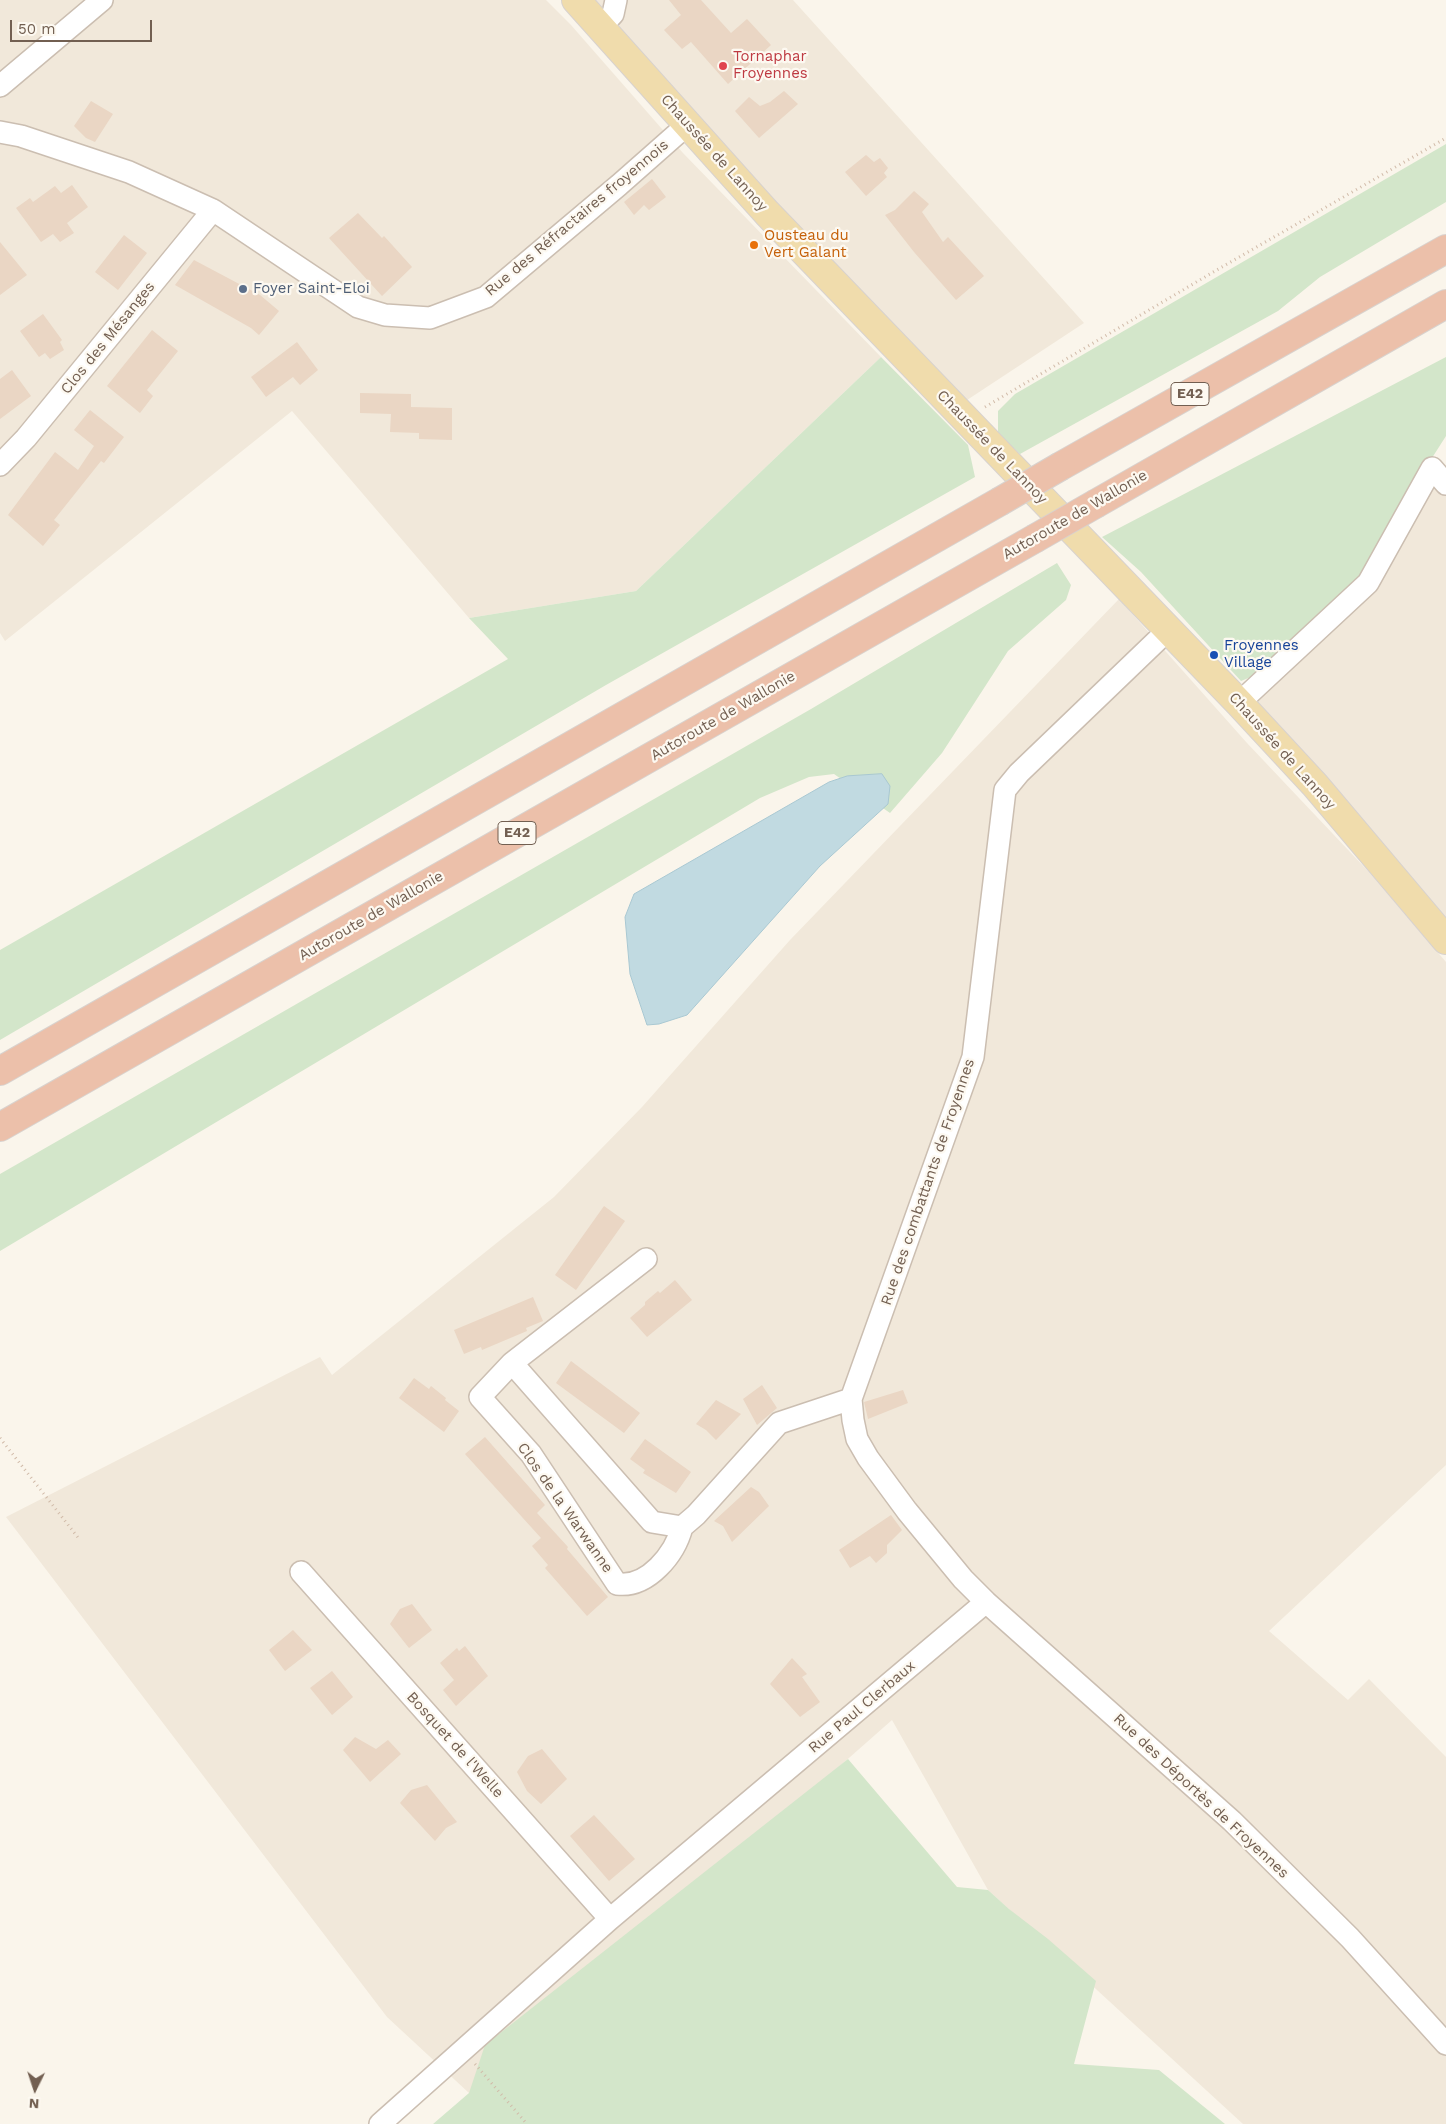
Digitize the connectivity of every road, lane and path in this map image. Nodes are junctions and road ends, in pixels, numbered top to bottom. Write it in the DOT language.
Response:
graph roads {
  1 [pos="102,0"];
  2 [pos="576,0"];
  3 [pos="616,0"];
  4 [pos="601,27"];
  5 [pos="0,86"];
  6 [pos="687,124"];
  7 [pos="0,132"];
  8 [pos="1446,138"];
  9 [pos="213,210"];
  10 [pos="1446,248"];
  11 [pos="1445,306"];
  12 [pos="965,419"];
  13 [pos="0,465"];
  14 [pos="1439,476"];
  15 [pos="1168,630"];
  16 [pos="1239,703"];
  17 [pos="1446,940"];
  18 [pos="0,1070"];
  19 [pos="0,1127"];
  20 [pos="646,1259"];
  21 [pos="512,1363"];
  22 [pos="851,1399"];
  23 [pos="0,1438"];
  24 [pos="682,1527"];
  25 [pos="80,1540"];
  26 [pos="301,1572"];
  27 [pos="986,1602"];
  28 [pos="610,1919"];
  29 [pos="1446,2044"];
  30 [pos="463,2051"];
  31 [pos="380,2124"];
  32 [pos="527,2124"];
  1 -- 5 [label="street"];
  2 -- 4 [label="main road, Chaussée de Lannoy"];
  3 -- 4 [label="street"];
  4 -- 6 [label="main road, Chaussée de Lannoy"];
  6 -- 9 [label="street, Rue des Réfractaires froyennois"];
  6 -- 12 [label="main road, Chaussée de Lannoy"];
  7 -- 9 [label="street, Rue des Réfractaires froyennois"];
  8 -- 12 [label="path"];
  9 -- 13 [label="street, Clos des Mésanges"];
  10 -- 18 [label="highway, E42, bridge"];
  11 -- 19 [label="highway, Autoroute de Wallonie / E42, bridge"];
  12 -- 15 [label="main road, Chaussée de Lannoy"];
  14 -- 16 [label="street"];
  15 -- 16 [label="main road, Chaussée de Lannoy"];
  15 -- 22 [label="street, Rue des combattants de Froyennes"];
  16 -- 17 [label="main road, Chaussée de Lannoy"];
  20 -- 21 [label="street, Clos de la Warwanne"];
  21 -- 24 [label="street"];
  21 -- 24 [label="street, Clos de la Warwanne"];
  22 -- 24 [label="street, Clos de la Warwanne"];
  22 -- 27 [label="street, Rue des combattants de Froyennes"];
  23 -- 25 [label="path"];
  26 -- 28 [label="street, Bosquet de l'Welle"];
  27 -- 28 [label="street, Rue Paul Clerbaux"];
  27 -- 29 [label="street, Rue des Déportès de Froyennes"];
  28 -- 30 [label="street"];
  30 -- 31 [label="street"];
  30 -- 32 [label="path"];
}
